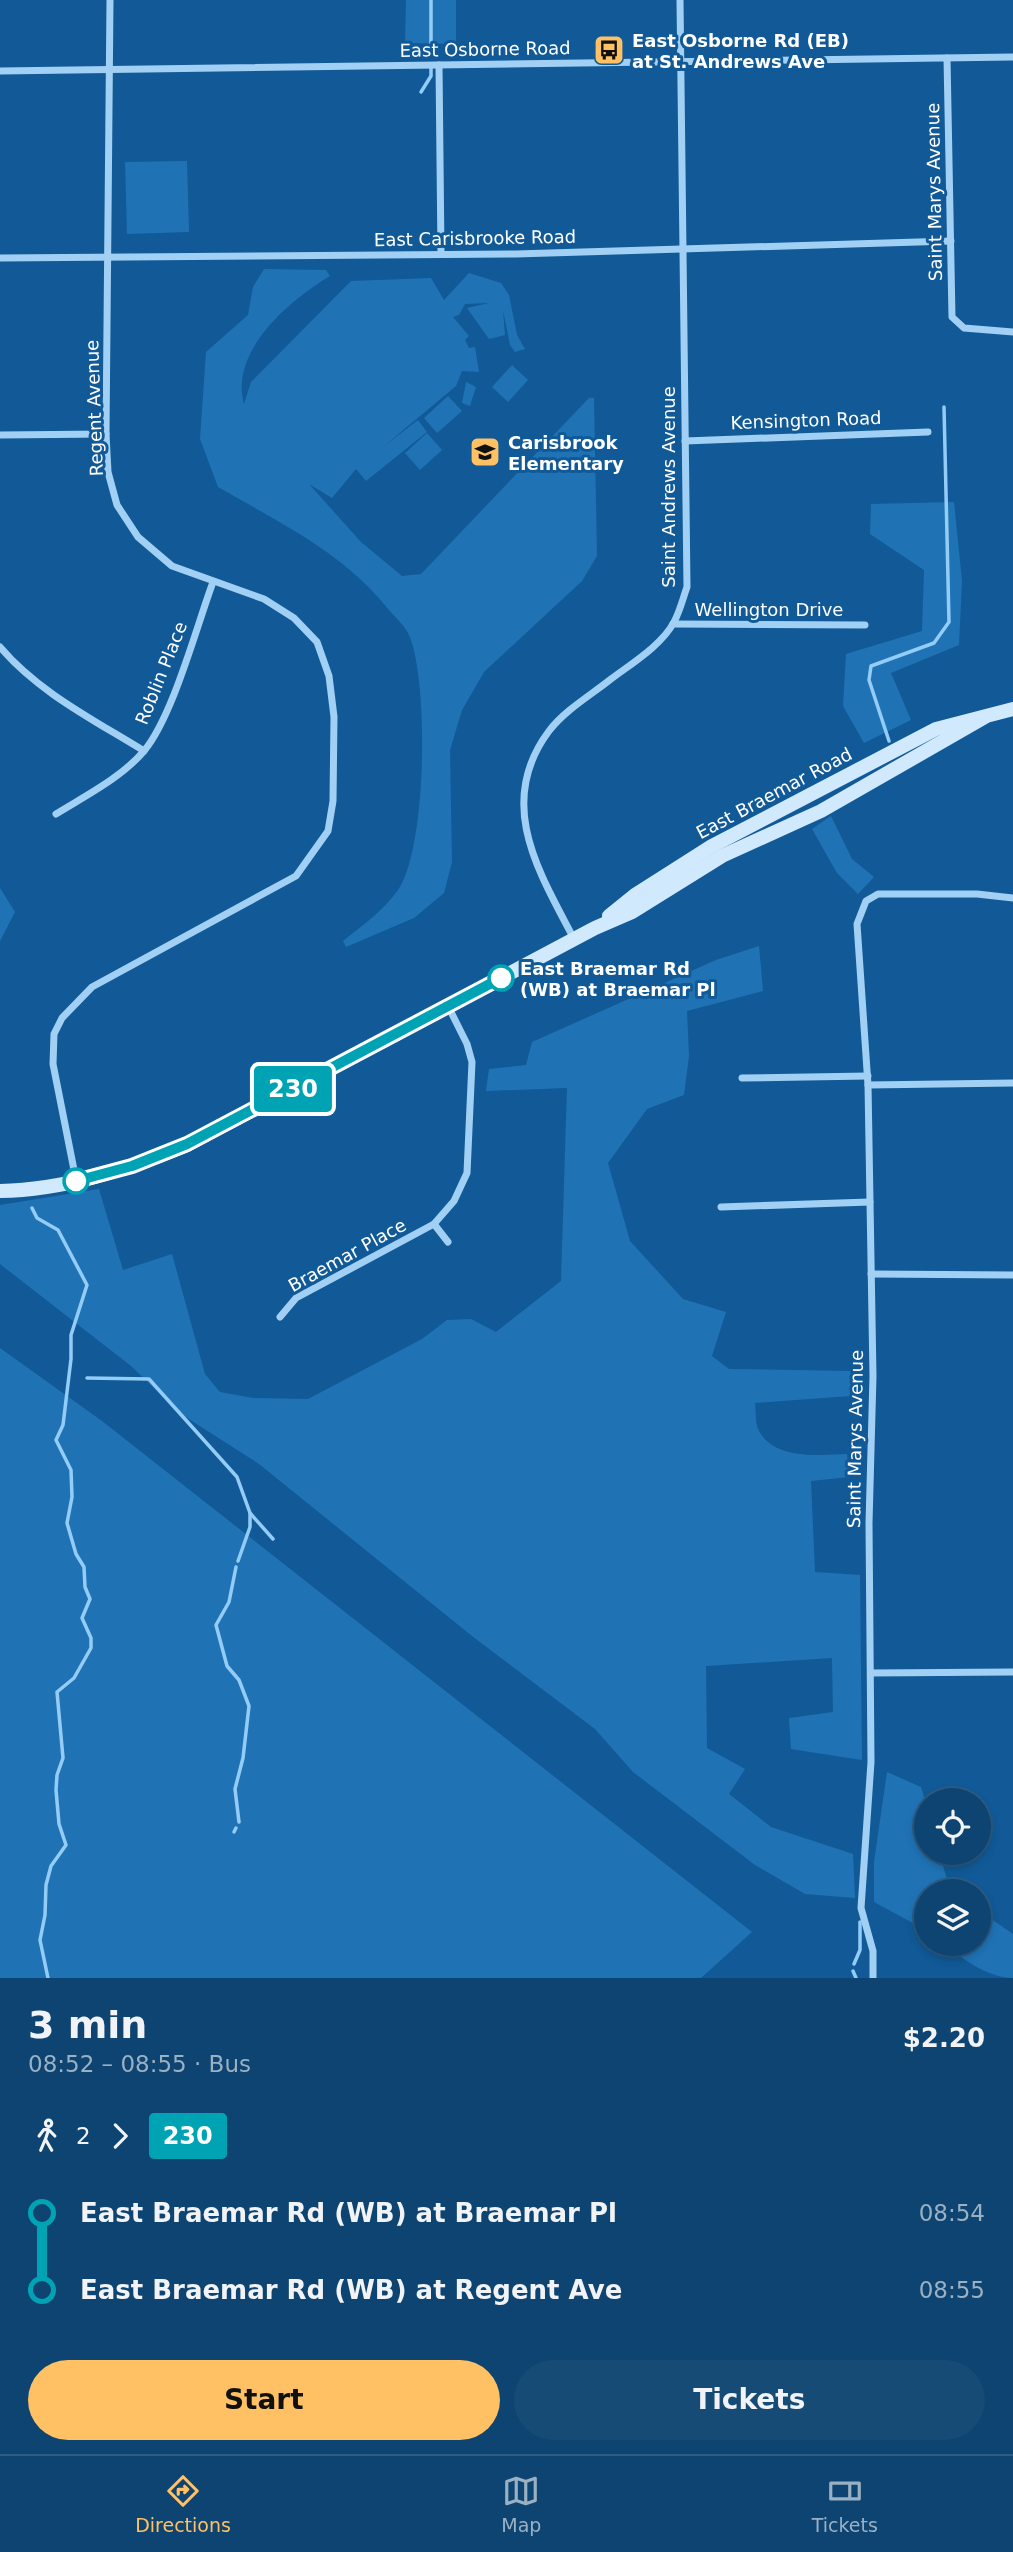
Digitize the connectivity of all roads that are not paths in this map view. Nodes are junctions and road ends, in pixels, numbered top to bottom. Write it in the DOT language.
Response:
graph roads {
  1 [pos="110,0"];
  2 [pos="680,0"];
  3 [pos="1013,57"];
  4 [pos="947,58"];
  5 [pos="680,63"];
  6 [pos="439,65"];
  7 [pos="109,70"];
  8 [pos="0,71"];
  9 [pos="951,241"];
  10 [pos="681,250"];
  11 [pos="441,254"];
  12 [pos="108,257"];
  13 [pos="0,258"];
  14 [pos="1013,332"];
  15 [pos="928,432"];
  16 [pos="106,433"];
  17 [pos="0,435"];
  18 [pos="685,441"];
  19 [pos="213,582"];
  20 [pos="673,624"];
  21 [pos="865,625"];
  22 [pos="0,647"];
  23 [pos="1013,709"];
  24 [pos="144,751"];
  25 [pos="56,814"];
  26 [pos="1013,898"];
  27 [pos="574,939"];
  28 [pos="447,1006"];
  29 [pos="868,1076"];
  30 [pos="742,1079"];
  31 [pos="1013,1083"];
  32 [pos="868,1085"];
  33 [pos="76,1181"];
  34 [pos="0,1191"];
  35 [pos="870,1202"];
  36 [pos="721,1207"];
  37 [pos="434,1224"];
  38 [pos="448,1242"];
  39 [pos="871,1275"];
  40 [pos="1013,1275"];
  41 [pos="281,1317"];
  42 [pos="1013,1672"];
  43 [pos="871,1673"];
  44 [pos="873,1978"];
  1 -- 7 [label="street, Regent Avenue"];
  2 -- 5 [label="street, Saint Andrews Avenue"];
  3 -- 4 [label="street, East Osborne Road"];
  4 -- 5 [label="street, East Osborne Road"];
  4 -- 9 [label="street, Saint Marys Avenue"];
  5 -- 6 [label="street, East Osborne Road"];
  5 -- 10 [label="street, Saint Andrews Avenue"];
  6 -- 7 [label="street, East Osborne Road"];
  6 -- 11 [label="street"];
  7 -- 8 [label="street, East Osborne Road"];
  7 -- 12 [label="street, Regent Avenue"];
  9 -- 10 [label="street, East Carisbrooke Road"];
  9 -- 14 [label="street, Saint Marys Avenue"];
  10 -- 11 [label="street, East Carisbrooke Road"];
  10 -- 18 [label="street, Saint Andrews Avenue"];
  11 -- 12 [label="street, East Carisbrooke Road"];
  12 -- 13 [label="street, East Carisbrooke Road"];
  12 -- 16 [label="street, Regent Avenue"];
  15 -- 18 [label="street, Kensington Road"];
  16 -- 17 [label="street"];
  16 -- 19 [label="street, Regent Avenue"];
  18 -- 20 [label="street, Saint Andrews Avenue"];
  19 -- 24 [label="street, Roblin Place"];
  19 -- 33 [label="street, Regent Avenue"];
  20 -- 21 [label="street, Wellington Drive"];
  20 -- 27 [label="street, Saint Andrews Avenue"];
  22 -- 24 [label="street"];
  23 -- 27 [label="street, East Braemar Road"];
  24 -- 25 [label="street, Roblin Place"];
  26 -- 29 [label="street, Saint Marys Avenue"];
  27 -- 28 [label="street, East Braemar Road"];
  28 -- 33 [label="street, East Braemar Road"];
  28 -- 37 [label="street, Braemar Place"];
  29 -- 30 [label="street"];
  29 -- 32 [label="street, Saint Marys Avenue"];
  31 -- 32 [label="street"];
  32 -- 35 [label="street, Saint Marys Avenue"];
  33 -- 34 [label="street, East Braemar Road"];
  35 -- 36 [label="street"];
  35 -- 39 [label="street, Saint Marys Avenue"];
  37 -- 38 [label="street, Braemar Place"];
  37 -- 41 [label="street, Braemar Place"];
  39 -- 40 [label="street"];
  39 -- 43 [label="street, Saint Marys Avenue"];
  42 -- 43 [label="street"];
  43 -- 44 [label="street, Saint Marys Avenue"];
}
